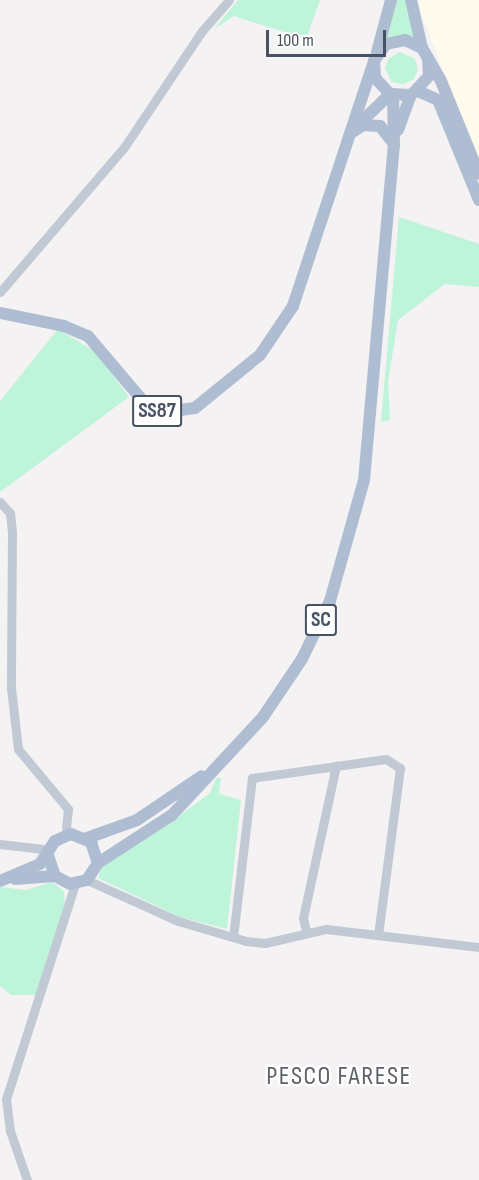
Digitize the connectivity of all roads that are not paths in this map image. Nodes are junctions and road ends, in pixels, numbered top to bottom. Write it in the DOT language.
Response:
graph roads {
  1 [pos="229,0"];
  2 [pos="391,0"];
  3 [pos="411,0"];
  4 [pos="425,53"];
  5 [pos="375,57"];
  6 [pos="414,93"];
  7 [pos="391,94"];
  8 [pos="353,132"];
  9 [pos="394,145"];
  10 [pos="479,174"];
  11 [pos="479,200"];
  12 [pos="0,292"];
  13 [pos="0,313"];
  14 [pos="0,502"];
  15 [pos="218,765"];
  16 [pos="336,766"];
  17 [pos="66,828"];
  18 [pos="87,838"];
  19 [pos="0,844"];
  20 [pos="45,852"];
  21 [pos="98,862"];
  22 [pos="55,876"];
  23 [pos="4,880"];
  24 [pos="81,882"];
  25 [pos="306,931"];
  26 [pos="378,934"];
  27 [pos="233,937"];
  28 [pos="479,947"];
  29 [pos="27,1180"];
  1 -- 12 [label="street"];
  2 -- 5 [label="main road, SS87"];
  3 -- 4 [label="main road"];
  4 -- 5 [label="main road"];
  4 -- 6 [label="main road"];
  4 -- 10 [label="main road"];
  5 -- 7 [label="main road"];
  5 -- 8 [label="main road, SS87"];
  6 -- 7 [label="main road"];
  6 -- 9 [label="main road, SC"];
  6 -- 11 [label="main road"];
  7 -- 8 [label="main road, SS87"];
  7 -- 9 [label="main road, SC"];
  8 -- 9 [label="main road"];
  8 -- 13 [label="main road, SS87"];
  9 -- 15 [label="main road, SC"];
  14 -- 17 [label="street"];
  15 -- 18 [label="main road, SC"];
  15 -- 21 [label="main road, SC"];
  16 -- 25 [label="street"];
  16 -- 26 [label="street"];
  16 -- 27 [label="street"];
  18 -- 20 [label="main road"];
  18 -- 21 [label="main road"];
  19 -- 20 [label="street"];
  20 -- 22 [label="main road"];
  20 -- 23 [label="main road"];
  21 -- 24 [label="main road"];
  22 -- 23 [label="main road"];
  22 -- 24 [label="main road"];
  24 -- 27 [label="street"];
  24 -- 29 [label="street"];
  25 -- 26 [label="street"];
  25 -- 27 [label="street"];
  26 -- 28 [label="street"];
}
